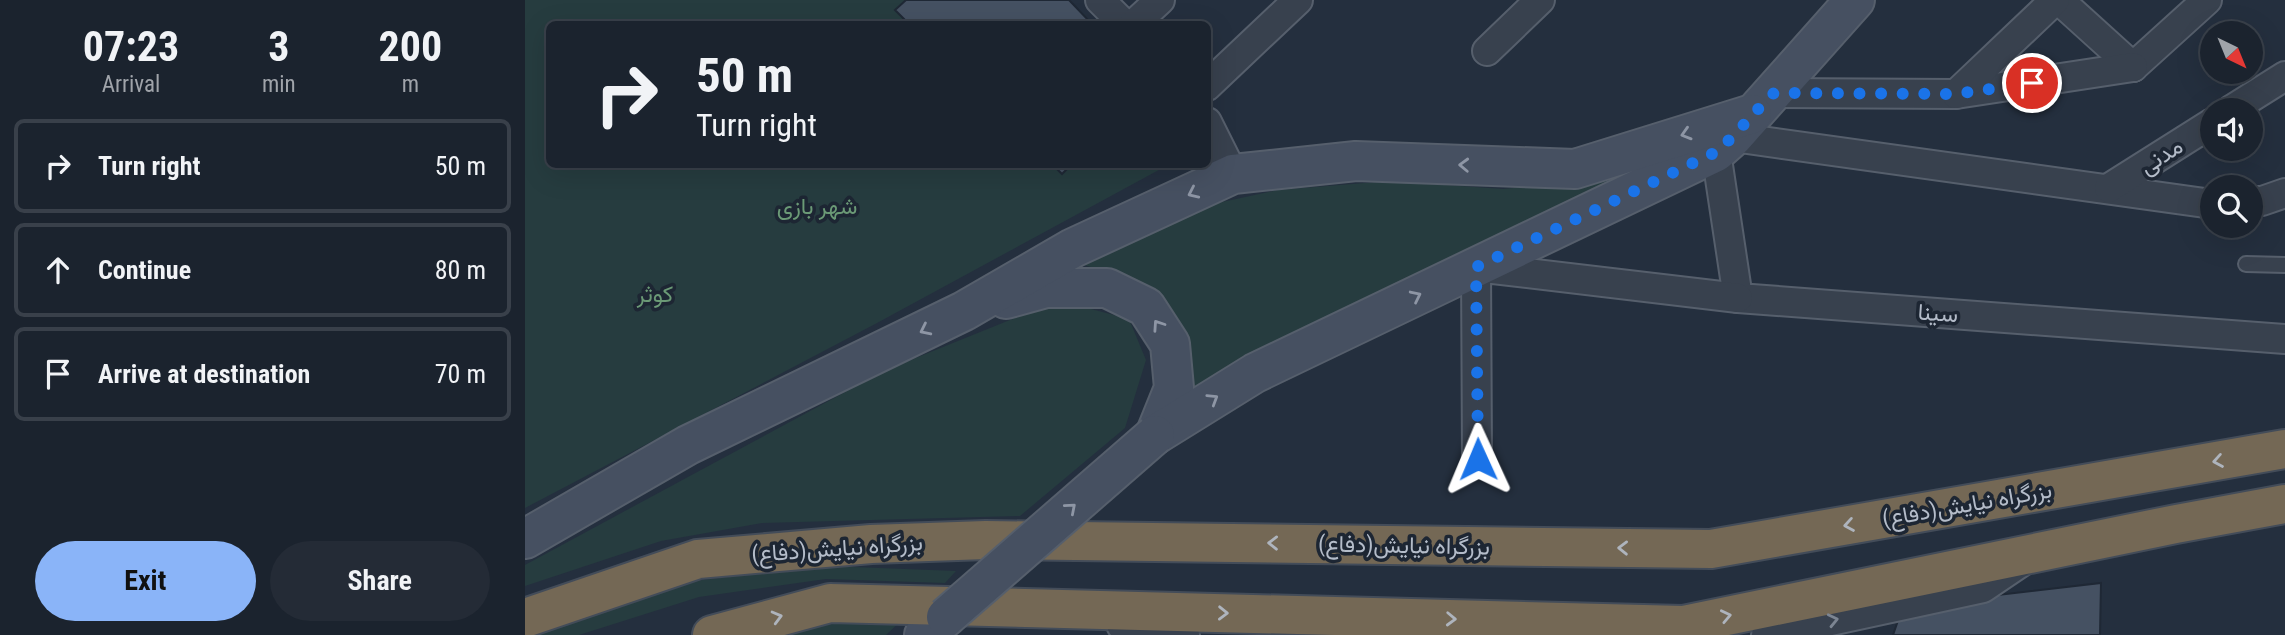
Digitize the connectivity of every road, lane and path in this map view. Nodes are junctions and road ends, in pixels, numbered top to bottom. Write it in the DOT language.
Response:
graph roads {
  1 [pos="1100,0"];
  2 [pos="1160,0"];
  3 [pos="1298,0"];
  4 [pos="1540,0"];
  5 [pos="1855,0"];
  6 [pos="2057,0"];
  7 [pos="2207,0"];
  8 [pos="1121,21"];
  9 [pos="1137,21"];
  10 [pos="1487,51"];
  11 [pos="2133,67"];
  12 [pos="2285,76"];
  13 [pos="1211,82"];
  14 [pos="1956,94"];
  15 [pos="2250,98"];
  16 [pos="1744,124"];
  17 [pos="1211,130"];
  18 [pos="2200,131"];
  19 [pos="1233,174"];
  20 [pos="2109,188"];
  21 [pos="2285,193"];
  22 [pos="2263,201"];
  23 [pos="2200,202"];
  24 [pos="2246,264"];
  25 [pos="2285,265"];
  26 [pos="1476,267"];
  27 [pos="1738,298"];
  28 [pos="964,311"];
  29 [pos="2285,339"];
  30 [pos="1155,435"];
  31 [pos="2285,449"];
  32 [pos="1478,459"];
  33 [pos="2285,504"];
  34 [pos="525,539"];
  35 [pos="2036,552"];
  36 [pos="1018,608"];
  37 [pos="525,618"];
  38 [pos="936,629"];
  39 [pos="712,635"];
  40 [pos="1185,635"];
  41 [pos="1766,635"];
  1 -- 8 [label="street"];
  2 -- 9 [label="street"];
  3 -- 13 [label="street"];
  4 -- 10 [label="street"];
  5 -- 16 [label="main road"];
  6 -- 11 [label="street"];
  6 -- 14 [label="street"];
  7 -- 11 [label="street"];
  11 -- 14 [label="street"];
  12 -- 15 [label="street"];
  14 -- 16 [label="street"];
  16 -- 19 [label="main road, one-way"];
  16 -- 20 [label="street"];
  16 -- 26 [label="main road"];
  16 -- 27 [label="street"];
  17 -- 19 [label="street"];
  18 -- 20 [label="street, مدنی"];
  19 -- 28 [label="main road, one-way"];
  20 -- 23 [label="street"];
  21 -- 22 [label="street"];
  24 -- 25 [label="lane"];
  26 -- 27 [label="street, سینا"];
  30 -- 26 [label="main road, one-way"];
  26 -- 32 [label="street"];
  27 -- 29 [label="street, سینا"];
  30 -- 28 [label="main road, one-way"];
  28 -- 34 [label="main road, one-way"];
  38 -- 30 [label="main road, one-way, bridge"];
  31 -- 37 [label="highway, بزرگراه نیایش(دفاع), one-way"];
  33 -- 35 [label="highway"];
  36 -- 35 [label="highway, one-way"];
  41 -- 35 [label="street, one-way"];
  39 -- 36 [label="highway, one-way"];
  36 -- 40 [label="street"];
}
